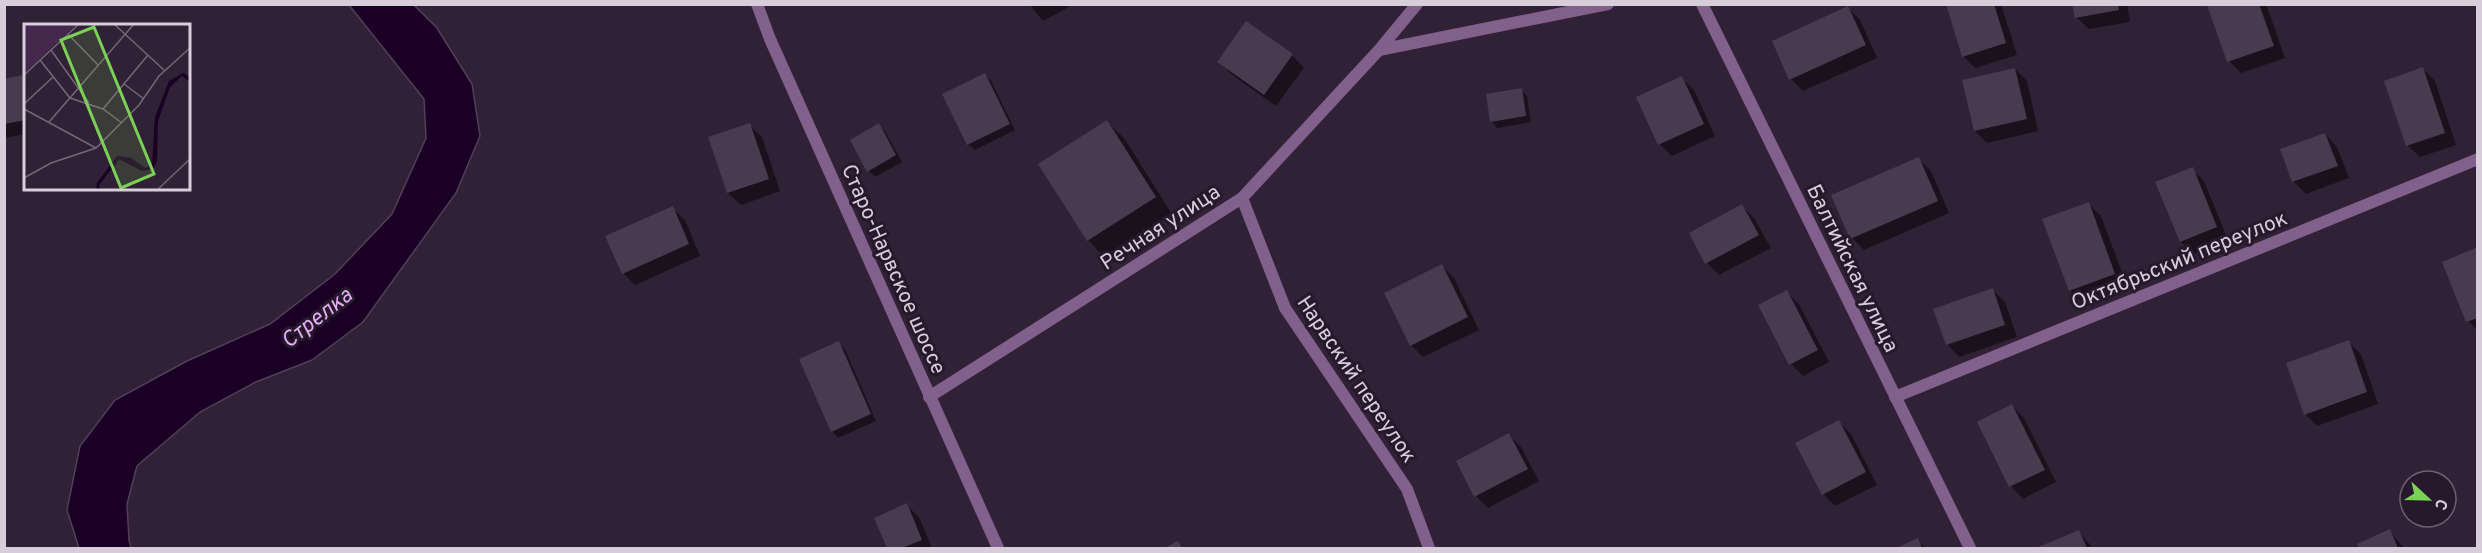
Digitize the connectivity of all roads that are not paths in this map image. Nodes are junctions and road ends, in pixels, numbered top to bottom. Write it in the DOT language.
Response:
graph roads {
  1 [pos="757,4"];
  2 [pos="1417,4"];
  3 [pos="1608,4"];
  4 [pos="1702,4"];
  5 [pos="1379,50"];
  6 [pos="2478,159"];
  7 [pos="1242,198"];
  8 [pos="929,397"];
  9 [pos="1895,397"];
  10 [pos="998,549"];
  11 [pos="1429,549"];
  12 [pos="1970,549"];
  1 -- 8 [label="street, Старо-Нарвское шоссе"];
  2 -- 5 [label="street, Речная улица"];
  3 -- 5 [label="street"];
  4 -- 9 [label="street, Балтийская улица"];
  5 -- 7 [label="street, Речная улица"];
  6 -- 9 [label="street, Октябрьский переулок"];
  7 -- 8 [label="street, Речная улица"];
  7 -- 11 [label="street, Нарвский переулок"];
  8 -- 10 [label="street, Старо-Нарвское шоссе"];
  9 -- 12 [label="street, Балтийская улица"];
}
